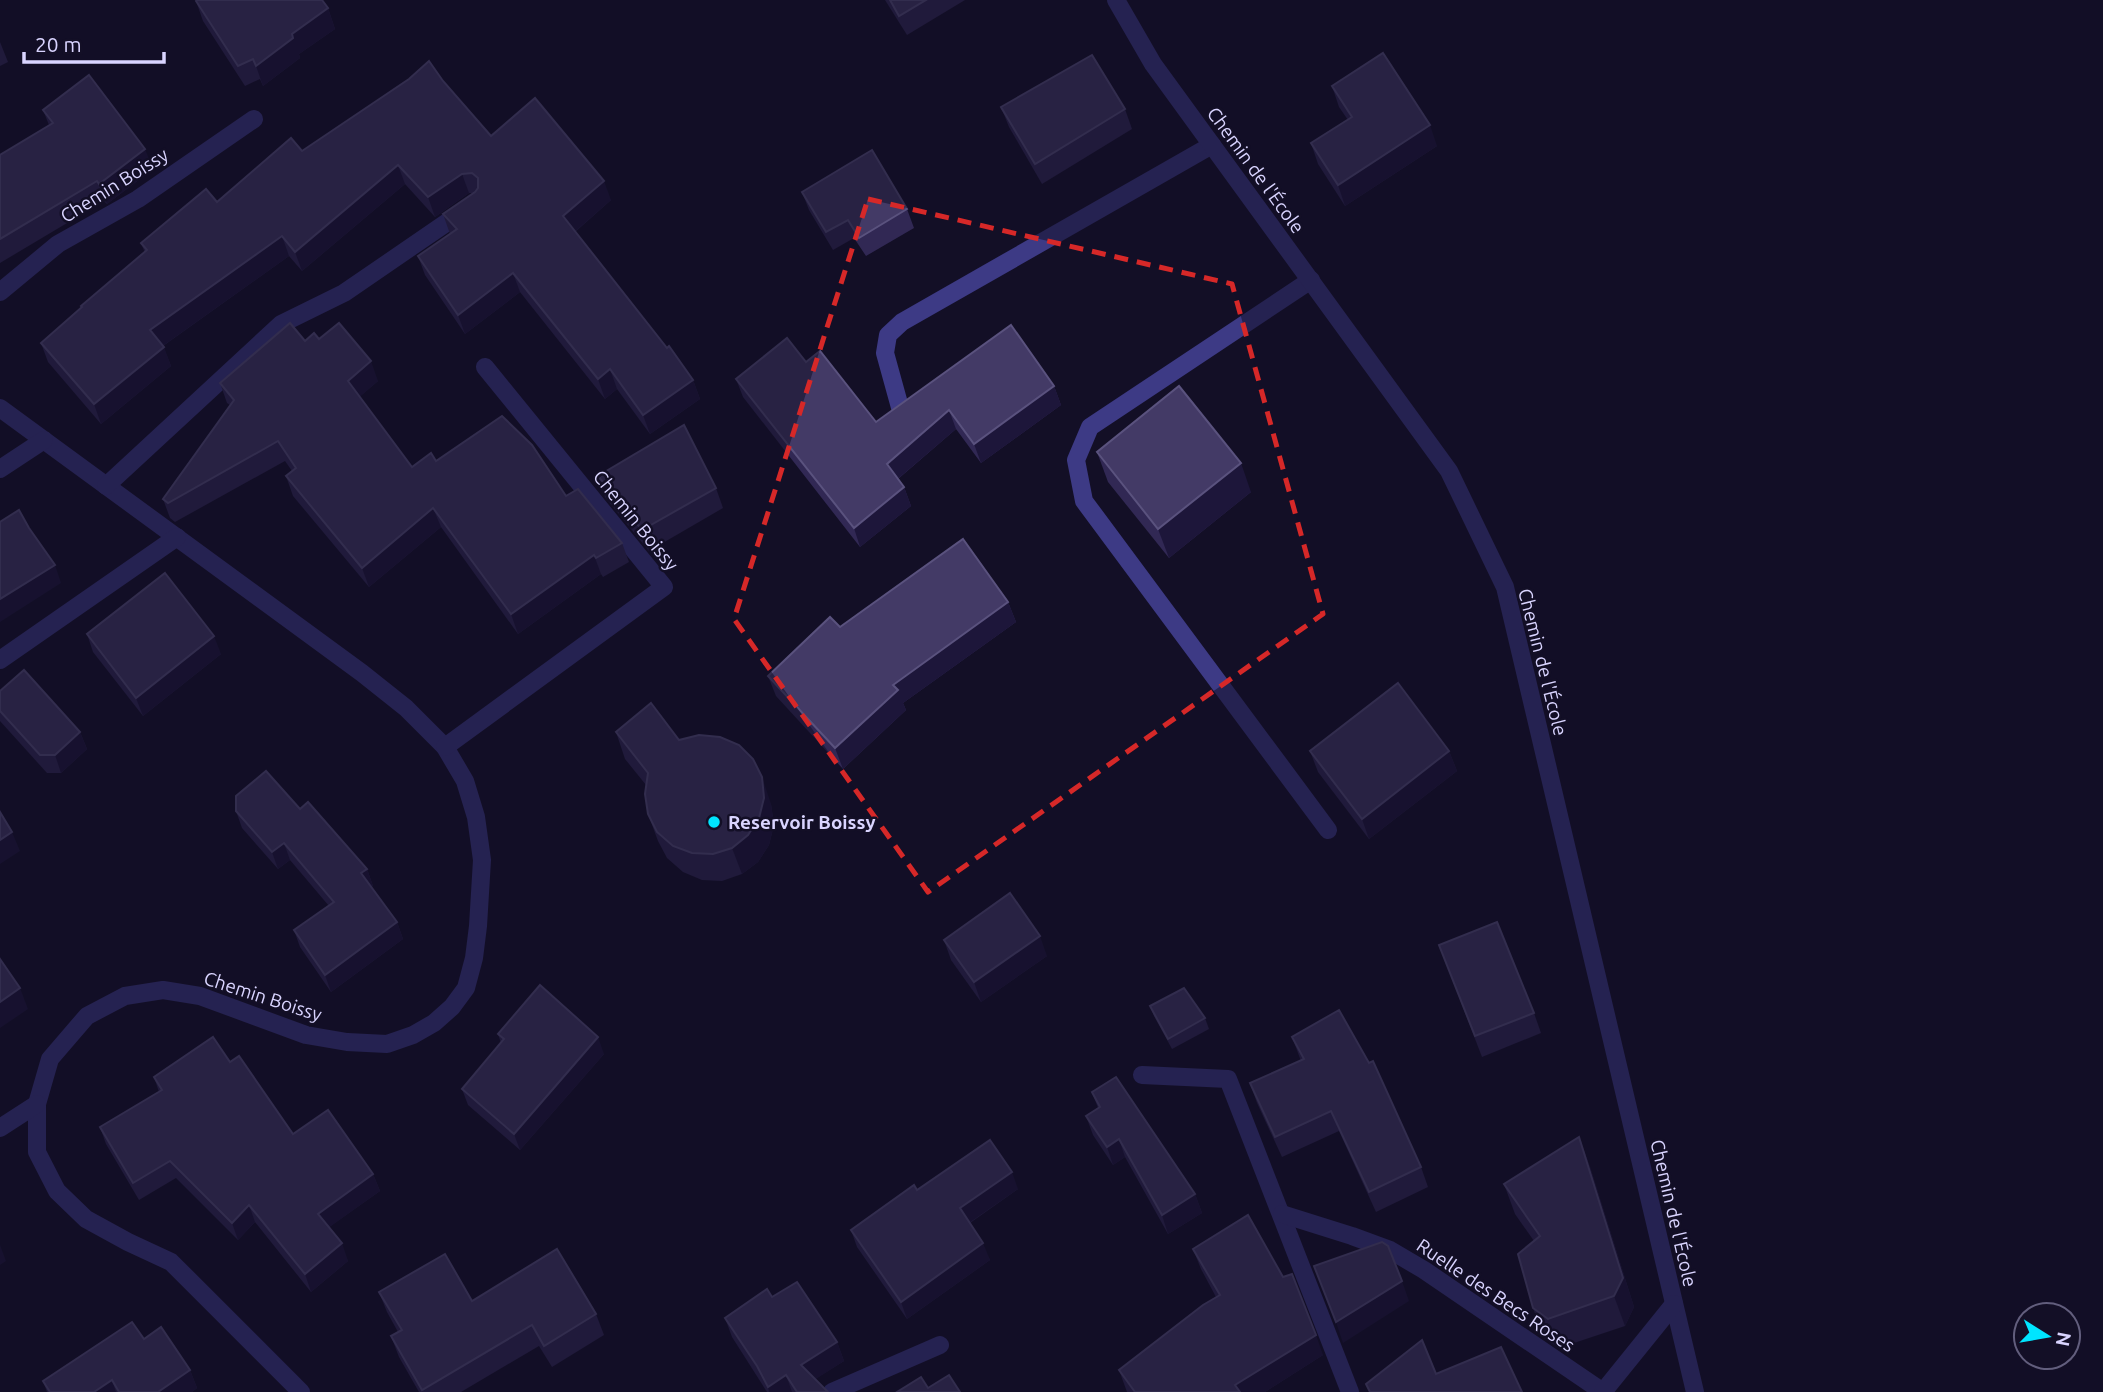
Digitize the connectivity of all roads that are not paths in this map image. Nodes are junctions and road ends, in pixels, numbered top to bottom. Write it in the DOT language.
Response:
graph roads {
  1 [pos="1116,0"];
  2 [pos="254,119"];
  3 [pos="1212,145"];
  4 [pos="475,203"];
  5 [pos="1311,280"];
  6 [pos="0,292"];
  7 [pos="485,367"];
  8 [pos="0,408"];
  9 [pos="901,411"];
  10 [pos="44,440"];
  11 [pos="0,469"];
  12 [pos="106,486"];
  13 [pos="177,537"];
  14 [pos="0,660"];
  15 [pos="445,747"];
  16 [pos="1328,830"];
  17 [pos="1142,1075"];
  18 [pos="37,1104"];
  19 [pos="0,1128"];
  20 [pos="1282,1214"];
  21 [pos="1674,1304"];
  22 [pos="940,1345"];
  23 [pos="301,1392"];
  24 [pos="832,1392"];
  25 [pos="1350,1392"];
  26 [pos="1603,1392"];
  27 [pos="1695,1392"];
  1 -- 3 [label="street, Chemin de l'École"];
  2 -- 6 [label="street, Chemin Boissy"];
  3 -- 5 [label="street, Chemin de l'École"];
  3 -- 9 [label="street"];
  4 -- 12 [label="street"];
  5 -- 16 [label="street"];
  5 -- 21 [label="street, Chemin de l'École"];
  7 -- 15 [label="street, Chemin Boissy"];
  8 -- 10 [label="street, Chemin Boissy"];
  10 -- 11 [label="street"];
  10 -- 12 [label="street, Chemin Boissy"];
  12 -- 13 [label="street, Chemin Boissy"];
  13 -- 14 [label="street"];
  13 -- 15 [label="street, Chemin Boissy"];
  15 -- 18 [label="street, Chemin Boissy"];
  17 -- 20 [label="street"];
  18 -- 19 [label="street"];
  18 -- 23 [label="street, Chemin Boissy"];
  20 -- 25 [label="street"];
  20 -- 26 [label="street, Ruelle des Becs Roses"];
  21 -- 26 [label="street, Ruelle des Becs Roses"];
  21 -- 27 [label="street, Chemin de l'École"];
  22 -- 24 [label="street"];
}
